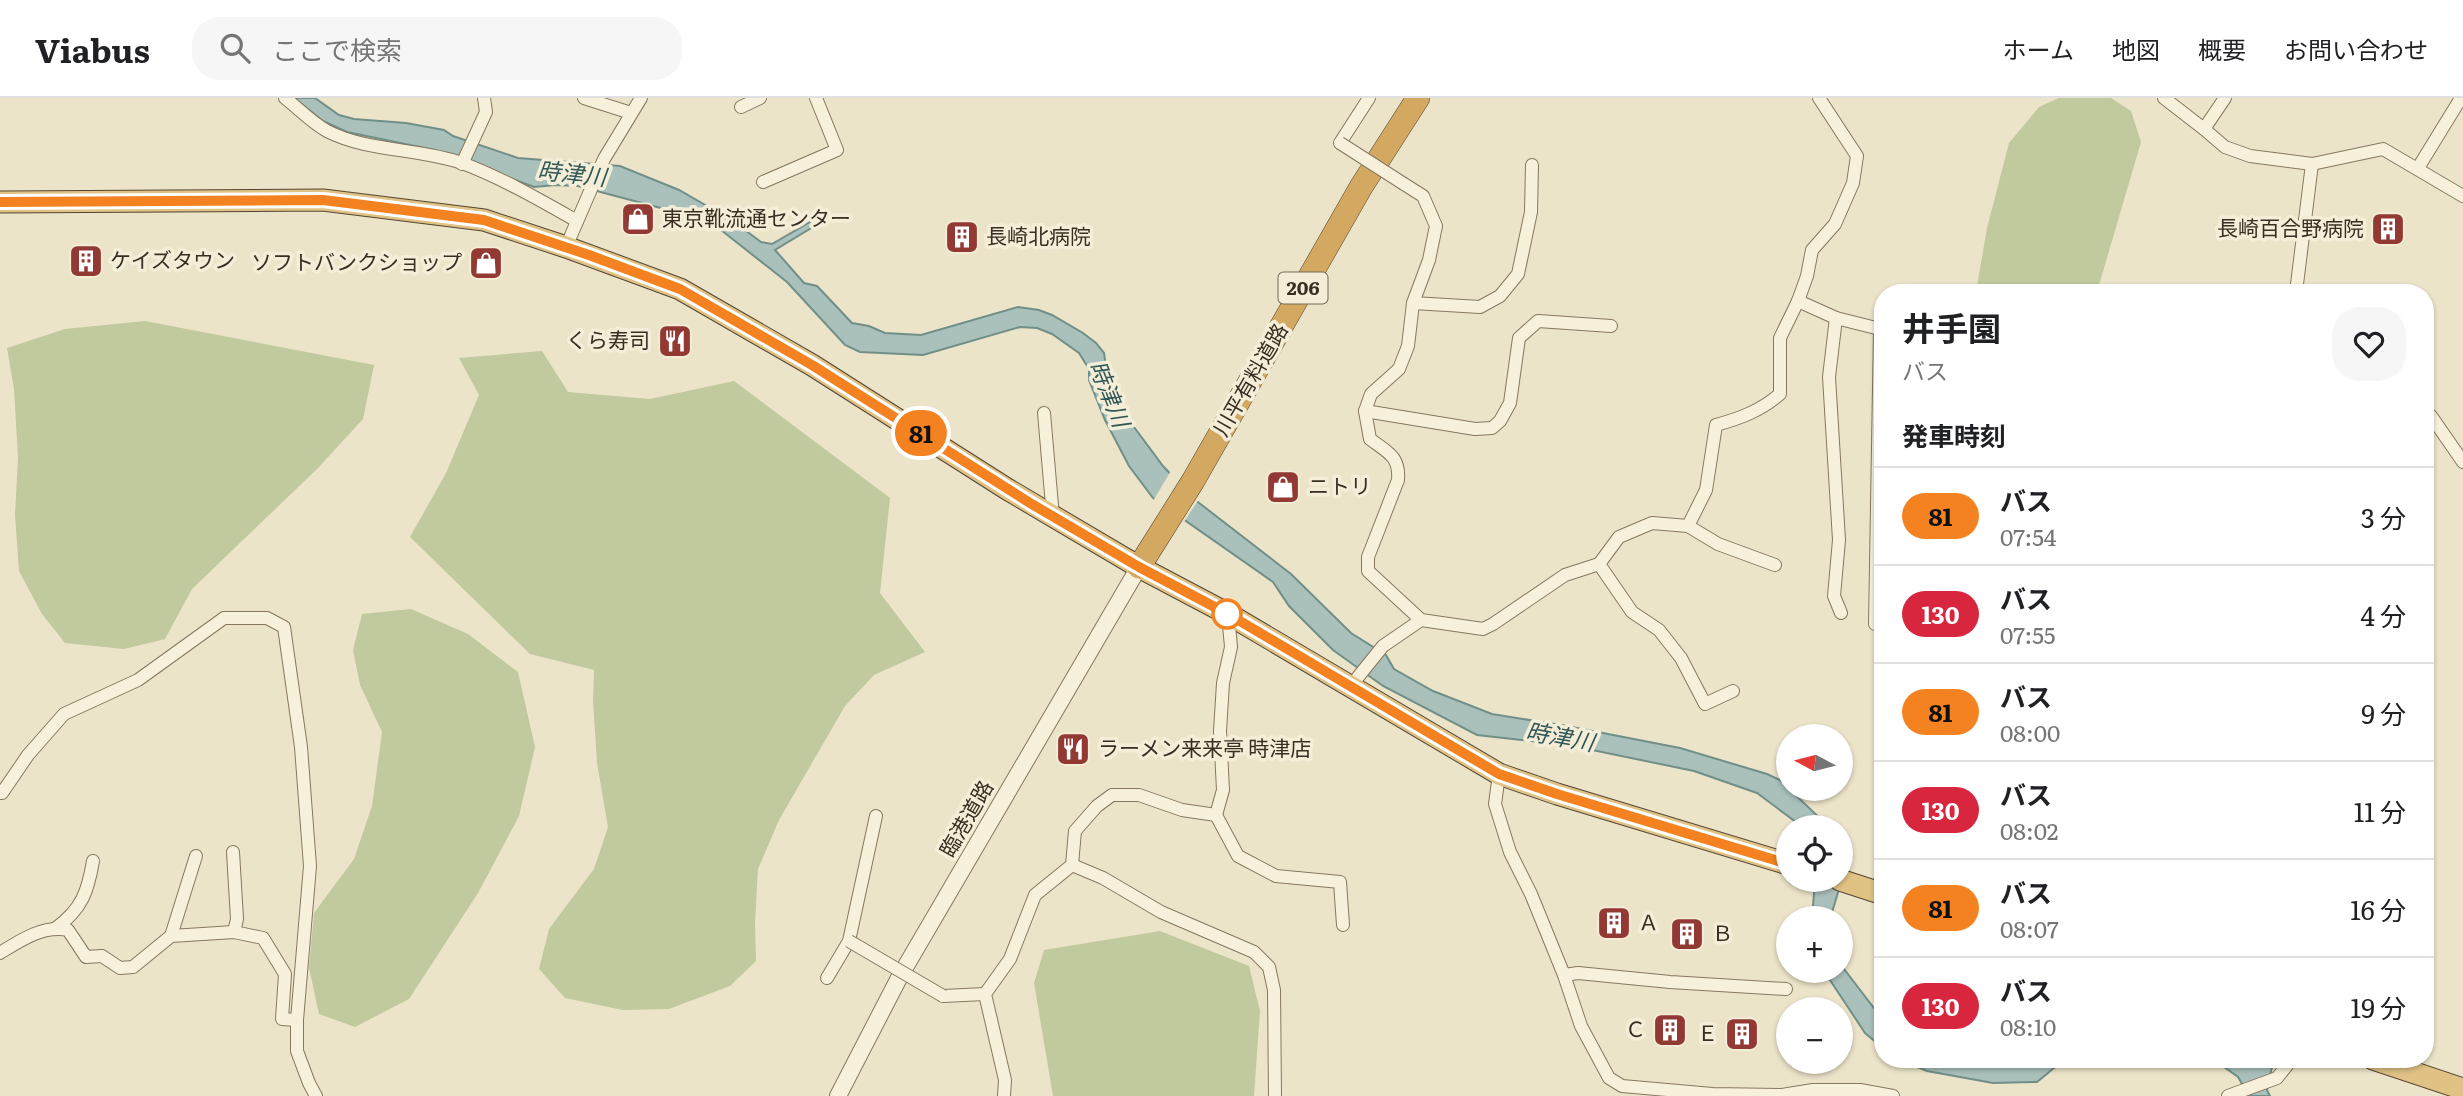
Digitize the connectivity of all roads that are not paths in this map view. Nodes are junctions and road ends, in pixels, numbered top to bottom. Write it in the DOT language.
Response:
graph roads {
  1 [pos="285,98"];
  2 [pos="484,98"];
  3 [pos="584,98"];
  4 [pos="641,98"];
  5 [pos="760,98"];
  6 [pos="816,98"];
  7 [pos="1369,98"];
  8 [pos="1405,98"];
  9 [pos="1418,98"];
  10 [pos="1819,98"];
  11 [pos="2164,98"];
  12 [pos="2225,98"];
  13 [pos="2457,99"];
  14 [pos="741,107"];
  15 [pos="631,113"];
  16 [pos="2204,129"];
  17 [pos="462,163"];
  18 [pos="2312,164"];
  19 [pos="1532,165"];
  20 [pos="2418,168"];
  21 [pos="762,182"];
  22 [pos="2463,196"];
  23 [pos="0,202"];
  24 [pos="576,221"];
  25 [pos="566,247"];
  26 [pos="2297,284"];
  27 [pos="1798,301"];
  28 [pos="1413,303"];
  29 [pos="1836,318"];
  30 [pos="1611,326"];
  31 [pos="1874,328"];
  32 [pos="1365,411"];
  33 [pos="1044,413"];
  34 [pos="2434,420"];
  35 [pos="2463,462"];
  36 [pos="1189,477"];
  37 [pos="1054,517"];
  38 [pos="1688,526"];
  39 [pos="1599,564"];
  40 [pos="1775,565"];
  41 [pos="1139,567"];
  42 [pos="1841,613"];
  43 [pos="1228,614"];
  44 [pos="1421,620"];
  45 [pos="1355,681"];
  46 [pos="1733,691"];
  47 [pos="1499,774"];
  48 [pos="0,793"];
  49 [pos="1216,816"];
  50 [pos="876,817"];
  51 [pos="233,852"];
  52 [pos="196,856"];
  53 [pos="1776,860"];
  54 [pos="93,861"];
  55 [pos="1072,865"];
  56 [pos="1853,884"];
  57 [pos="1874,891"];
  58 [pos="1343,926"];
  59 [pos="56,928"];
  60 [pos="234,932"];
  61 [pos="171,936"];
  62 [pos="849,942"];
  63 [pos="0,953"];
  64 [pos="1564,975"];
  65 [pos="827,978"];
  66 [pos="1786,989"];
  67 [pos="985,994"];
  68 [pos="298,1020"];
  69 [pos="2285,1068"];
  70 [pos="2400,1068"];
  71 [pos="2463,1089"];
  72 [pos="1621,1091"];
  73 [pos="1711,1095"];
  74 [pos="316,1096"];
  75 [pos="838,1096"];
  76 [pos="1004,1096"];
  77 [pos="1275,1096"];
  78 [pos="1893,1096"];
  79 [pos="2228,1096"];
  1 -- 17 [label="street"];
  2 -- 17 [label="street"];
  3 -- 15 [label="street"];
  4 -- 15 [label="street"];
  5 -- 14 [label="street"];
  6 -- 21 [label="street"];
  7 -- 28 [label="street, bridge"];
  8 -- 36 [label="highway, 川平有料道路 / 206"];
  9 -- 36 [label="highway, 川平有料道路 / 206"];
  10 -- 27 [label="street"];
  11 -- 16 [label="street"];
  12 -- 16 [label="street"];
  13 -- 20 [label="street"];
  15 -- 24 [label="street"];
  16 -- 18 [label="street"];
  17 -- 24 [label="street"];
  18 -- 20 [label="street"];
  18 -- 26 [label="street"];
  19 -- 28 [label="street"];
  20 -- 22 [label="street"];
  23 -- 25 [label="highway"];
  24 -- 25 [label="street"];
  25 -- 37 [label="highway"];
  27 -- 29 [label="street"];
  27 -- 38 [label="street"];
  28 -- 32 [label="street"];
  29 -- 31 [label="street"];
  29 -- 42 [label="street"];
  30 -- 32 [label="street"];
  32 -- 44 [label="street"];
  33 -- 37 [label="street"];
  34 -- 35 [label="street"];
  36 -- 41 [label="highway, 川平有料道路 / 206"];
  37 -- 41 [label="highway"];
  38 -- 39 [label="street"];
  38 -- 40 [label="street"];
  39 -- 44 [label="street"];
  39 -- 46 [label="street"];
  41 -- 43 [label="highway"];
  41 -- 75 [label="street, 臨港道路"];
  43 -- 45 [label="highway"];
  43 -- 49 [label="street"];
  44 -- 45 [label="street"];
  45 -- 47 [label="highway"];
  47 -- 53 [label="highway"];
  47 -- 64 [label="street"];
  48 -- 68 [label="street"];
  49 -- 55 [label="street"];
  49 -- 58 [label="street"];
  50 -- 62 [label="street"];
  51 -- 60 [label="street"];
  52 -- 61 [label="street"];
  54 -- 59 [label="street"];
  55 -- 67 [label="street"];
  55 -- 77 [label="street"];
  56 -- 57 [label="highway"];
  59 -- 61 [label="street"];
  59 -- 63 [label="street"];
  60 -- 61 [label="street"];
  60 -- 68 [label="street"];
  62 -- 65 [label="street"];
  62 -- 67 [label="street, bridge"];
  64 -- 66 [label="street"];
  64 -- 72 [label="street"];
  67 -- 76 [label="street"];
  68 -- 74 [label="street"];
  69 -- 79 [label="street"];
  70 -- 71 [label="highway"];
  72 -- 73 [label="street"];
  73 -- 78 [label="street"];
}
